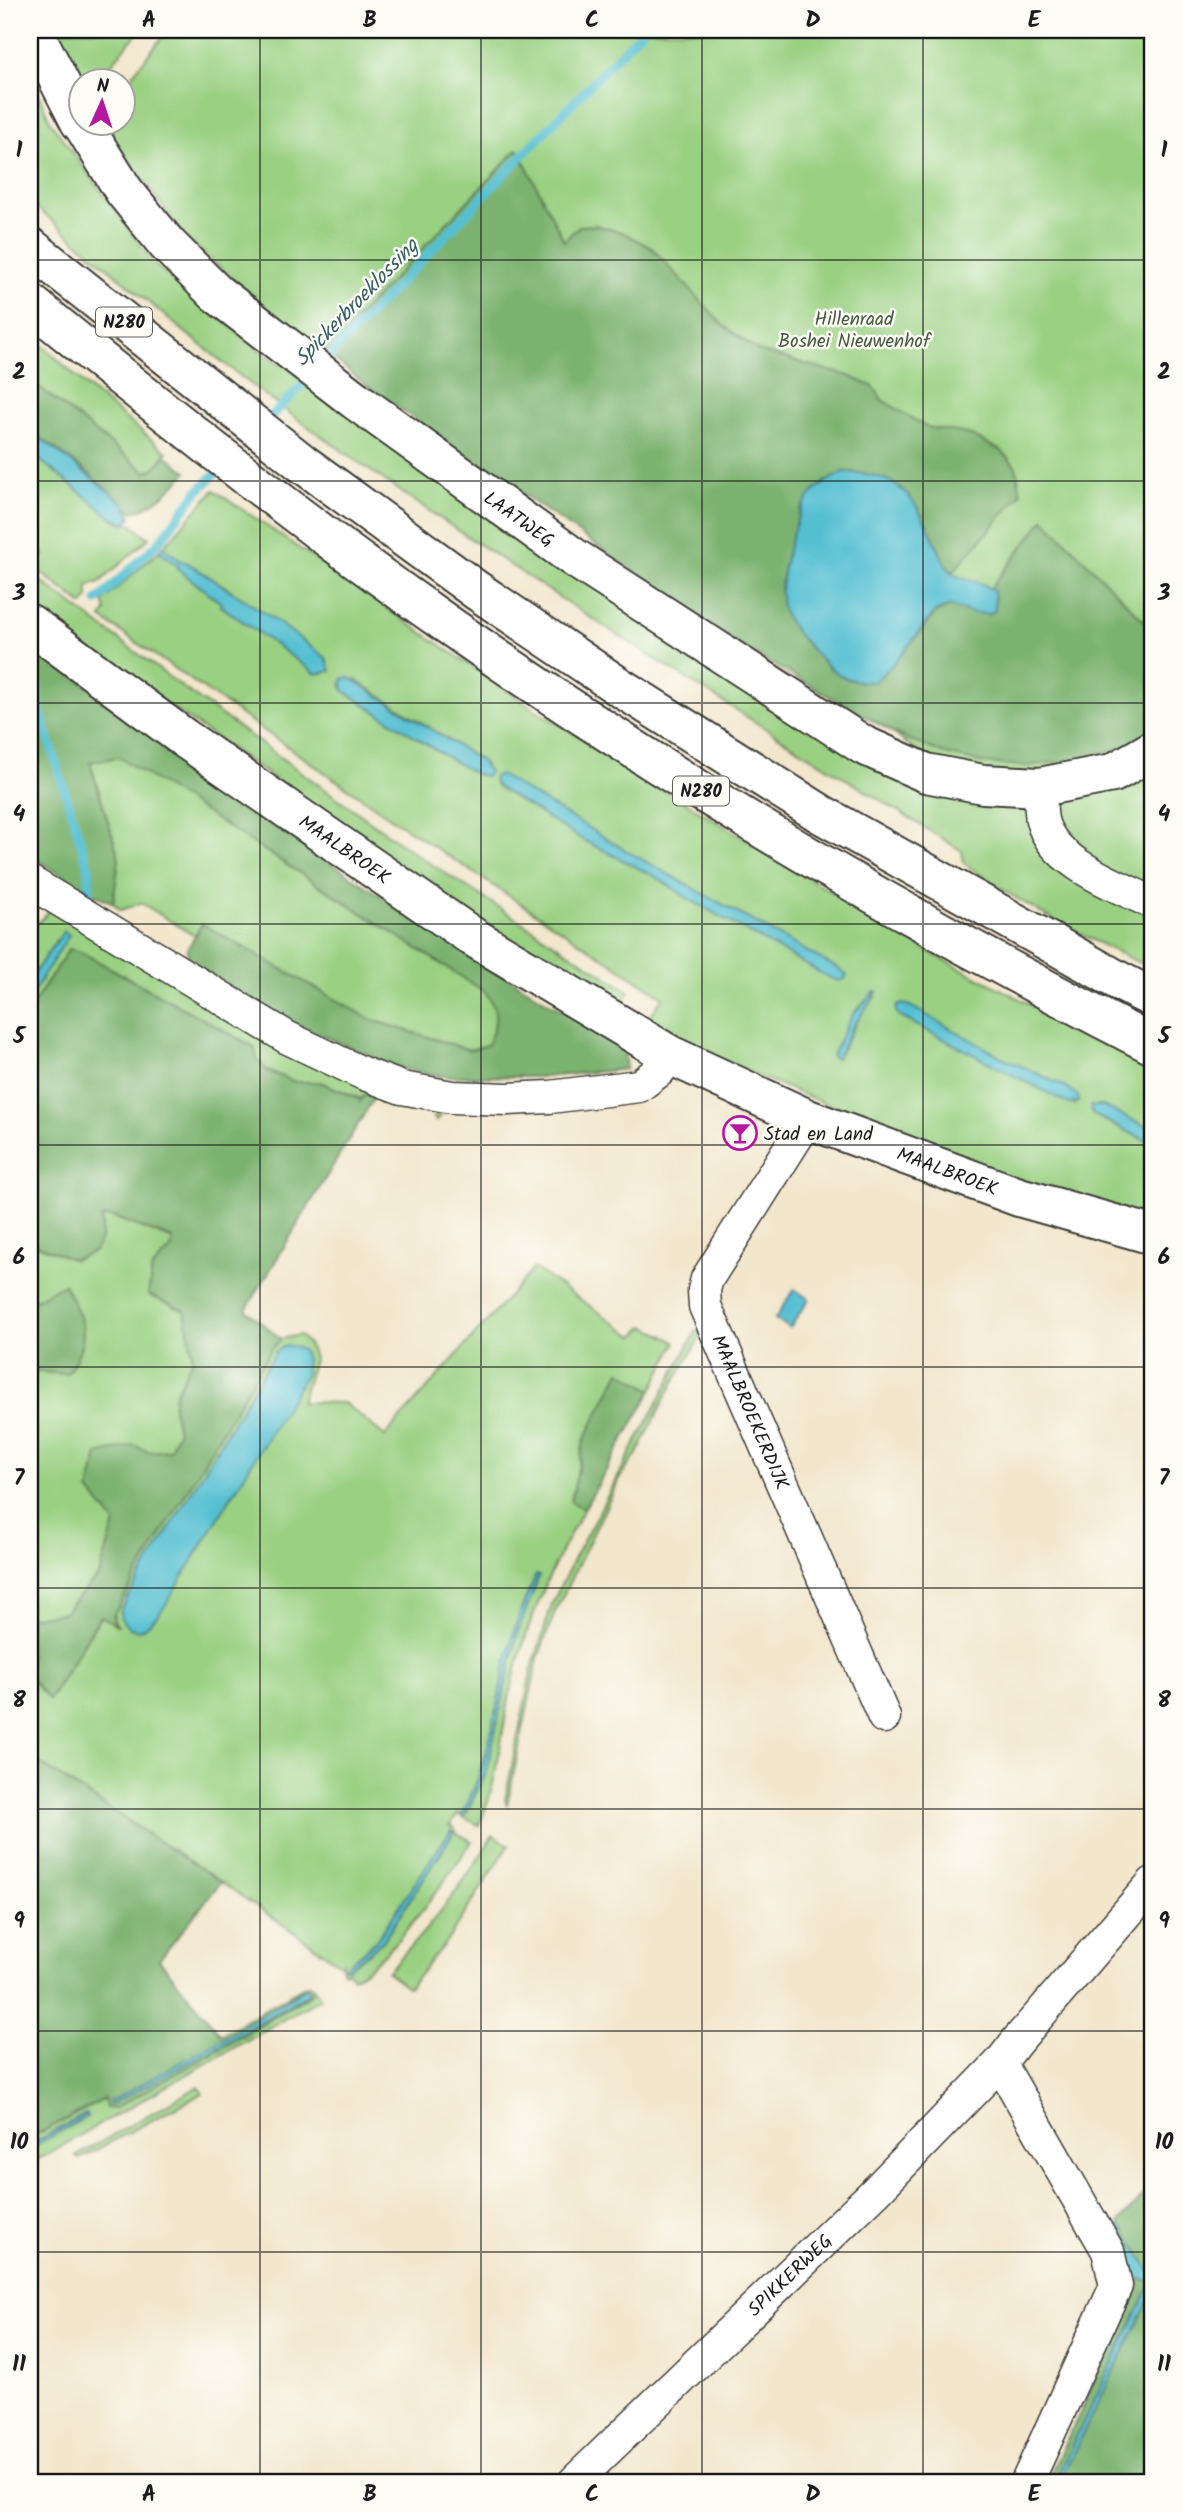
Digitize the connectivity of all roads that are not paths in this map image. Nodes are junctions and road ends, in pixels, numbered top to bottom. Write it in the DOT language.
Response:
graph roads {
  1 [pos="33,30"];
  2 [pos="66,93"];
  3 [pos="90,136"];
  4 [pos="30,247"];
  5 [pos="30,303"];
  6 [pos="30,624"];
  7 [pos="1153,750"];
  8 [pos="1040,787"];
  9 [pos="30,883"];
  10 [pos="1153,904"];
  11 [pos="1153,998"];
  12 [pos="1153,1045"];
  13 [pos="670,1055"];
  14 [pos="808,1119"];
  15 [pos="1153,1236"];
  16 [pos="884,1717"];
  17 [pos="1153,1883"];
  18 [pos="1000,2063"];
  19 [pos="574,2482"];
  20 [pos="1027,2482"];
  1 -- 2 [label="main road, LAATWEG"];
  3 -- 8 [label="main road, LAATWEG"];
  4 -- 11 [label="main road, N280"];
  5 -- 12 [label="main road, N280"];
  6 -- 13 [label="main road, MAALBROEK"];
  7 -- 8 [label="main road, LAATWEG"];
  8 -- 10 [label="street"];
  9 -- 13 [label="street"];
  13 -- 14 [label="main road, MAALBROEK"];
  14 -- 15 [label="main road, MAALBROEK"];
  14 -- 16 [label="street, MAALBROEKERDIJK"];
  17 -- 18 [label="street, SPIKKERWEG"];
  18 -- 19 [label="street, SPIKKERWEG"];
  18 -- 20 [label="street"];
}
